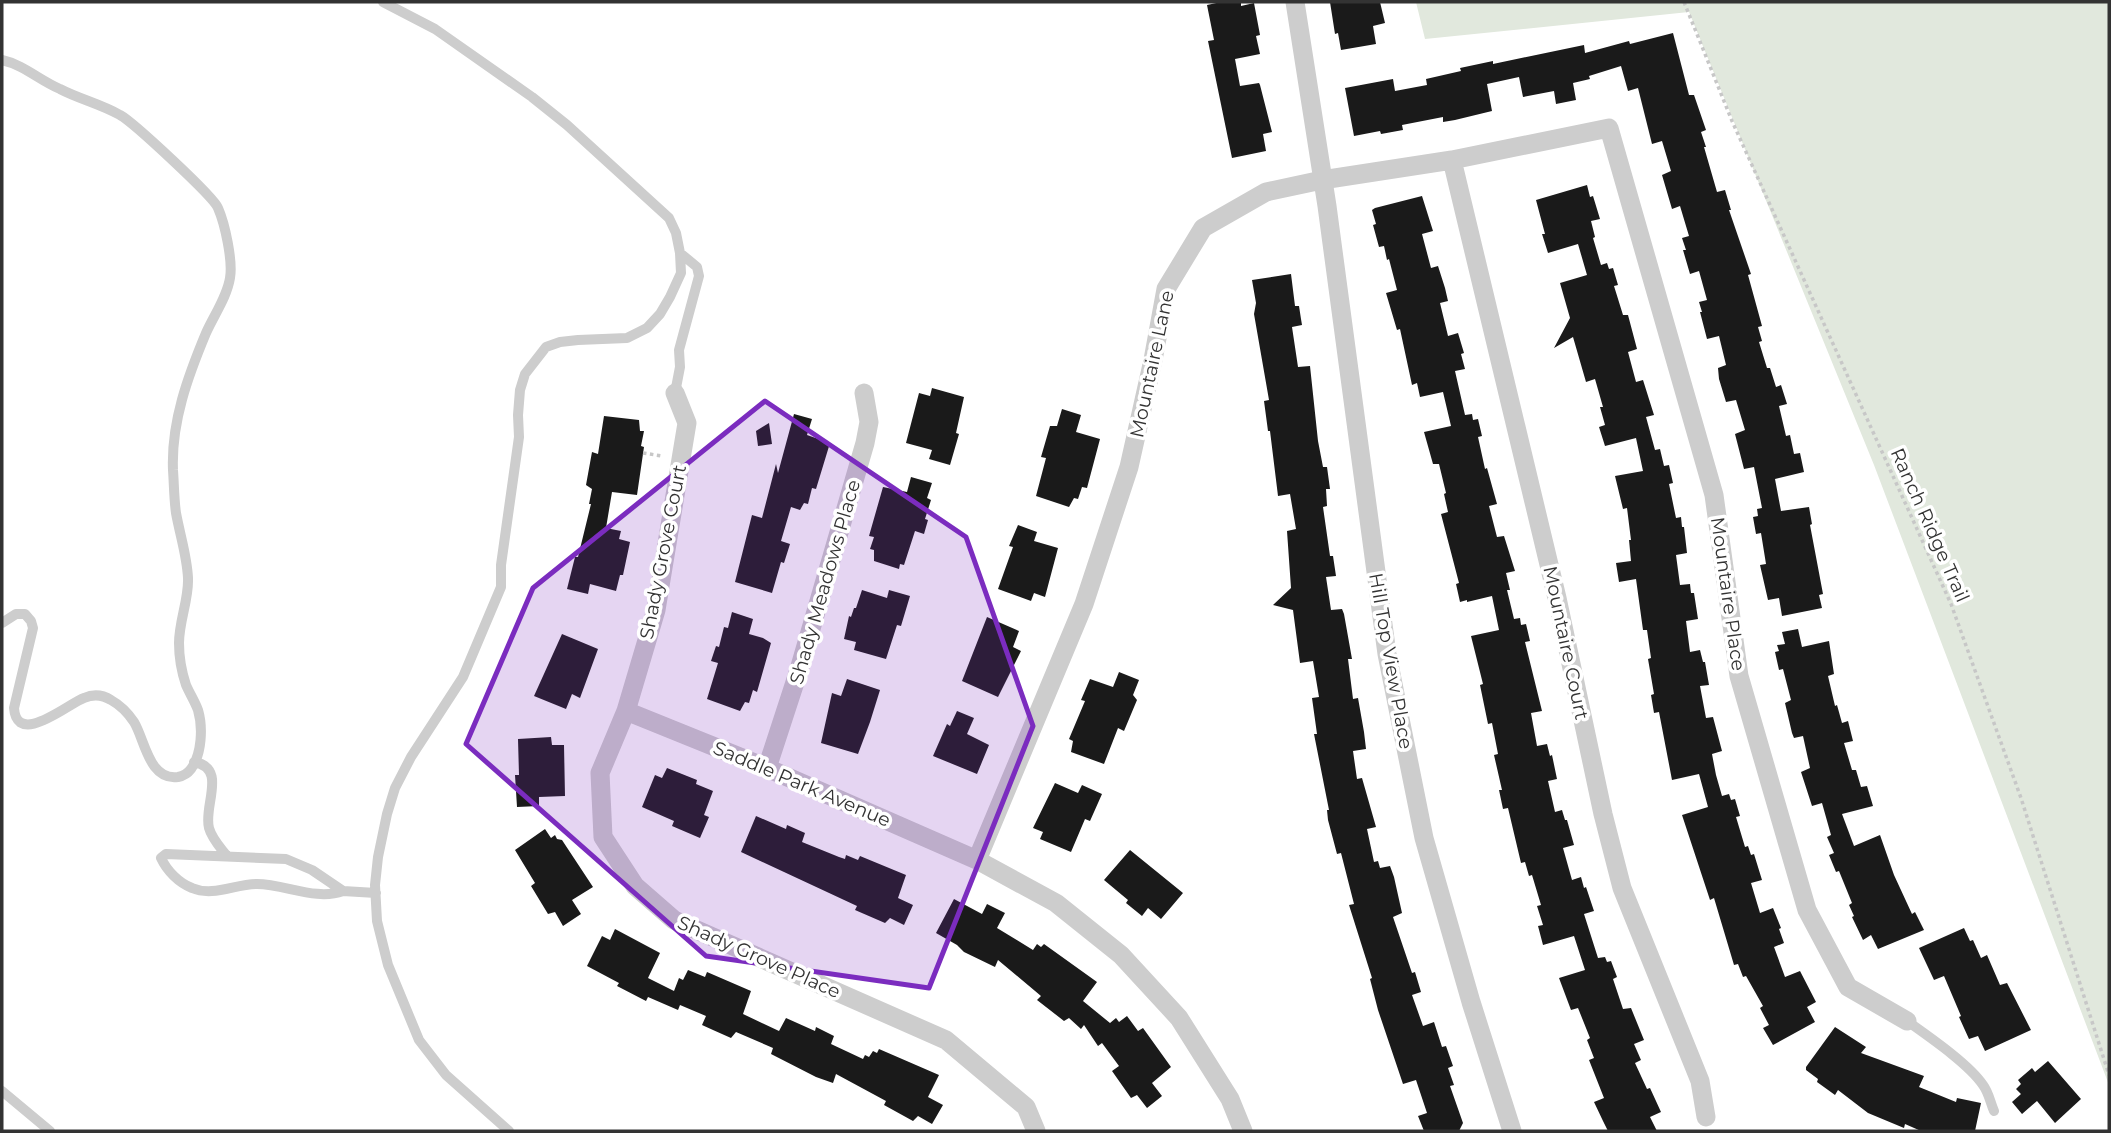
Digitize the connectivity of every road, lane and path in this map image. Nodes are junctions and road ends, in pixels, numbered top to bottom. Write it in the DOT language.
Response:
graph roads {
  1 [pos="383,2"];
  2 [pos="1295,2"];
  3 [pos="1684,2"];
  4 [pos="2,60"];
  5 [pos="1609,128"];
  6 [pos="1452,160"];
  7 [pos="1322,180"];
  8 [pos="680,253"];
  9 [pos="675,393"];
  10 [pos="864,393"];
  11 [pos="643,453"];
  12 [pos="664,457"];
  13 [pos="2,623"];
  14 [pos="625,711"];
  15 [pos="194,762"];
  16 [pos="767,768"];
  17 [pos="227,856"];
  18 [pos="977,860"];
  19 [pos="343,891"];
  20 [pos="376,894"];
  21 [pos="1907,1021"];
  22 [pos="2109,1075"];
  23 [pos="2,1091"];
  24 [pos="1994,1111"];
  25 [pos="1706,1118"];
  26 [pos="50,1131"];
  27 [pos="509,1131"];
  28 [pos="1036,1131"];
  29 [pos="1243,1131"];
  30 [pos="1512,1131"];
  1 -- 8 [label="lane"];
  2 -- 7 [label="street, Hill Top View Place"];
  3 -- 22 [label="path, Ranch Ridge Trail"];
  4 -- 15 [label="lane"];
  5 -- 6 [label="street, Mountaire Lane"];
  5 -- 21 [label="street, Mountaire Place"];
  6 -- 7 [label="street, Mountaire Lane"];
  6 -- 25 [label="street, Mountaire Court"];
  7 -- 18 [label="street, Mountaire Lane"];
  7 -- 30 [label="street, Hill Top View Place"];
  8 -- 9 [label="lane"];
  8 -- 20 [label="lane"];
  9 -- 14 [label="street, Shady Grove Court"];
  10 -- 16 [label="street, Shady Meadows Place"];
  11 -- 12 [label="path"];
  13 -- 15 [label="lane"];
  14 -- 16 [label="street, Saddle Park Avenue"];
  14 -- 28 [label="street, Shady Grove Place"];
  15 -- 17 [label="lane"];
  16 -- 18 [label="street, Saddle Park Avenue"];
  17 -- 19 [label="lane"];
  17 -- 19 [label="lane"];
  18 -- 29 [label="street, Saddle Park Avenue"];
  19 -- 20 [label="lane"];
  20 -- 27 [label="lane"];
  21 -- 24 [label="lane"];
  23 -- 26 [label="lane"];
}
